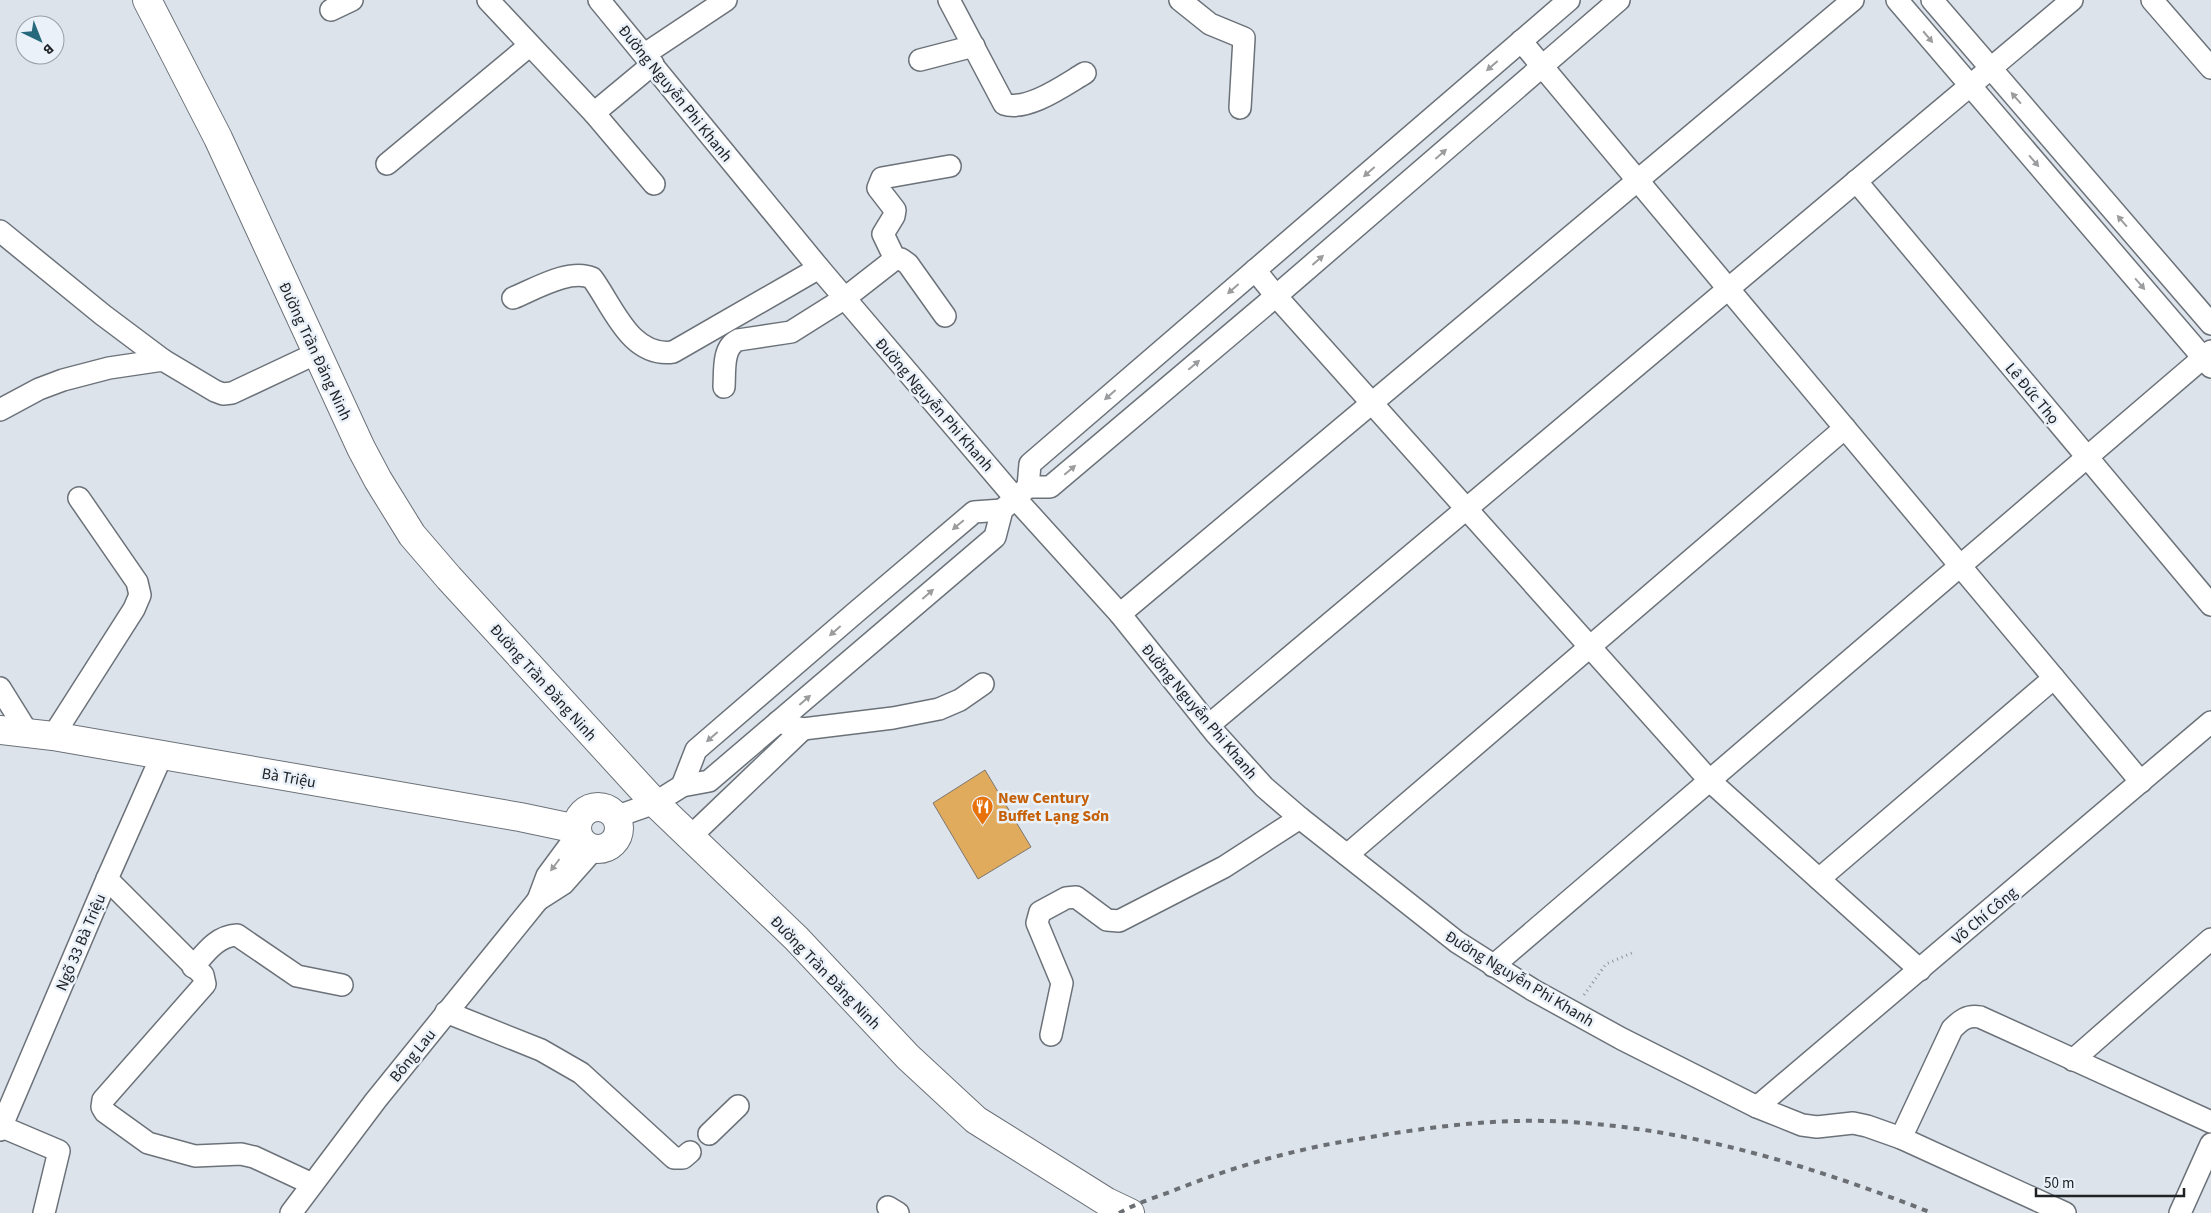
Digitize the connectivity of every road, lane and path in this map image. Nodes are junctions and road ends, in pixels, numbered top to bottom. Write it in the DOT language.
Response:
graph roads {
  1 [pos="147,0"];
  2 [pos="352,0"];
  3 [pos="488,0"];
  4 [pos="599,0"];
  5 [pos="726,0"];
  6 [pos="949,0"];
  7 [pos="1180,0"];
  8 [pos="1569,0"];
  9 [pos="1620,0"];
  10 [pos="1853,0"];
  11 [pos="1897,0"];
  12 [pos="1932,0"];
  13 [pos="2072,0"];
  14 [pos="2152,0"];
  15 [pos="331,10"];
  16 [pos="1521,41"];
  17 [pos="529,46"];
  18 [pos="974,46"];
  19 [pos="649,59"];
  20 [pos="920,60"];
  21 [pos="1543,66"];
  22 [pos="2211,68"];
  23 [pos="1991,69"];
  24 [pos="1085,73"];
  25 [pos="1970,86"];
  26 [pos="1240,108"];
  27 [pos="594,113"];
  28 [pos="387,164"];
  29 [pos="950,166"];
  30 [pos="1638,180"];
  31 [pos="1856,181"];
  32 [pos="654,184"];
  33 [pos="0,231"];
  34 [pos="895,259"];
  35 [pos="819,268"];
  36 [pos="1255,270"];
  37 [pos="1728,288"];
  38 [pos="1276,296"];
  39 [pos="513,298"];
  40 [pos="845,298"];
  41 [pos="945,316"];
  42 [pos="2211,324"];
  43 [pos="316,353"];
  44 [pos="2208,359"];
  45 [pos="163,360"];
  46 [pos="724,387"];
  47 [pos="1372,403"];
  48 [pos="0,410"];
  49 [pos="1845,428"];
  50 [pos="2087,458"];
  51 [pos="79,498"];
  52 [pos="1015,498"];
  53 [pos="1467,509"];
  54 [pos="1961,566"];
  55 [pos="2211,606"];
  56 [pos="1120,614"];
  57 [pos="1590,646"];
  58 [pos="2054,678"];
  59 [pos="983,684"];
  60 [pos="0,688"];
  61 [pos="778,722"];
  62 [pos="2211,722"];
  63 [pos="1209,725"];
  64 [pos="803,729"];
  65 [pos="0,730"];
  66 [pos="41,735"];
  67 [pos="162,755"];
  68 [pos="1710,781"];
  69 [pos="2141,782"];
  70 [pos="682,786"];
  71 [pos="655,802"];
  72 [pos="616,816"];
  73 [pos="1300,818"];
  74 [pos="583,837"];
  75 [pos="690,837"];
  76 [pos="1348,855"];
  77 [pos="107,879"];
  78 [pos="1819,879"];
  79 [pos="2211,939"];
  80 [pos="1632,953"];
  81 [pos="1493,966"];
  82 [pos="193,967"];
  83 [pos="1920,970"];
  84 [pos="342,984"];
  85 [pos="446,1012"];
  86 [pos="1572,1012"];
  87 [pos="1051,1035"];
  88 [pos="2073,1060"];
  89 [pos="738,1106"];
  90 [pos="1757,1107"];
  91 [pos="2211,1122"];
  92 [pos="1,1127"];
  93 [pos="709,1134"];
  94 [pos="1901,1138"];
  95 [pos="2211,1144"];
  96 [pos="690,1152"];
  97 [pos="312,1184"];
  98 [pos="1110,1210"];
  99 [pos="44,1213"];
  100 [pos="291,1213"];
  101 [pos="2065,1213"];
  102 [pos="2180,1213"];
  1 -- 43 [label="main road, Đường Trần Đăng Ninh"];
  2 -- 15 [label="street"];
  3 -- 17 [label="street"];
  4 -- 19 [label="street, Đường Nguyễn Phi Khanh"];
  5 -- 19 [label="street"];
  6 -- 18 [label="street"];
  7 -- 26 [label="street"];
  8 -- 16 [label="street"];
  9 -- 21 [label="street"];
  10 -- 30 [label="street"];
  11 -- 25 [label="street, one-way"];
  12 -- 23 [label="street"];
  13 -- 23 [label="street"];
  14 -- 22 [label="street"];
  16 -- 21 [label="street"];
  16 -- 36 [label="street, one-way"];
  17 -- 27 [label="street"];
  17 -- 28 [label="street"];
  18 -- 20 [label="street"];
  18 -- 24 [label="street"];
  19 -- 27 [label="street"];
  19 -- 35 [label="street, Đường Nguyễn Phi Khanh"];
  21 -- 30 [label="street"];
  38 -- 21 [label="street, one-way"];
  23 -- 25 [label="street"];
  42 -- 23 [label="street, one-way"];
  25 -- 31 [label="street"];
  25 -- 44 [label="street, one-way"];
  27 -- 32 [label="street"];
  29 -- 34 [label="street"];
  30 -- 37 [label="street"];
  30 -- 47 [label="street"];
  31 -- 37 [label="street"];
  31 -- 50 [label="street, Lê Đức Thọ"];
  33 -- 45 [label="street"];
  34 -- 40 [label="street"];
  34 -- 41 [label="street"];
  35 -- 39 [label="street"];
  35 -- 40 [label="street, Đường Nguyễn Phi Khanh"];
  36 -- 38 [label="street"];
  36 -- 52 [label="street, one-way"];
  37 -- 49 [label="street"];
  37 -- 53 [label="street"];
  38 -- 47 [label="street"];
  52 -- 38 [label="street, one-way"];
  40 -- 46 [label="street"];
  40 -- 52 [label="street, Đường Nguyễn Phi Khanh"];
  43 -- 45 [label="street"];
  43 -- 71 [label="main road, Đường Trần Đăng Ninh"];
  44 -- 50 [label="street"];
  45 -- 48 [label="street"];
  47 -- 53 [label="street"];
  47 -- 56 [label="street"];
  49 -- 54 [label="street"];
  49 -- 57 [label="street"];
  50 -- 54 [label="street"];
  50 -- 55 [label="street, Lê Đức Thọ"];
  51 -- 66 [label="street"];
  52 -- 56 [label="street, Đường Nguyễn Phi Khanh"];
  61 -- 52 [label="street, one-way"];
  52 -- 70 [label="street, one-way"];
  53 -- 57 [label="street"];
  53 -- 63 [label="street"];
  54 -- 58 [label="street"];
  54 -- 68 [label="street"];
  56 -- 63 [label="street, Đường Nguyễn Phi Khanh"];
  57 -- 68 [label="street"];
  57 -- 76 [label="street"];
  58 -- 69 [label="street"];
  58 -- 78 [label="street"];
  59 -- 64 [label="street"];
  60 -- 66 [label="street"];
  61 -- 64 [label="street"];
  61 -- 70 [label="street"];
  62 -- 69 [label="street, Võ Chí Công"];
  63 -- 73 [label="street, Đường Nguyễn Phi Khanh"];
  64 -- 75 [label="street"];
  65 -- 66 [label="main road, Bà Triệu"];
  66 -- 67 [label="main road, Bà Triệu"];
  67 -- 74 [label="main road, Bà Triệu"];
  67 -- 77 [label="street, Ngõ 33 Bà Triệu"];
  68 -- 78 [label="street"];
  68 -- 81 [label="street"];
  69 -- 83 [label="street, Võ Chí Công"];
  70 -- 71 [label="street"];
  71 -- 72 [label="street"];
  71 -- 75 [label="main road, Đường Trần Đăng Ninh"];
  72 -- 74 [label="main road"];
  73 -- 76 [label="street, Đường Nguyễn Phi Khanh"];
  73 -- 87 [label="street"];
  74 -- 85 [label="street, Bông Lau"];
  75 -- 98 [label="main road, Đường Trần Đăng Ninh"];
  76 -- 81 [label="street, Đường Nguyễn Phi Khanh"];
  77 -- 82 [label="street"];
  77 -- 92 [label="street, Ngõ 33 Bà Triệu"];
  78 -- 83 [label="street"];
  79 -- 88 [label="street"];
  80 -- 86 [label="path"];
  81 -- 86 [label="street, Đường Nguyễn Phi Khanh"];
  82 -- 84 [label="street"];
  82 -- 97 [label="street"];
  83 -- 90 [label="street, Võ Chí Công"];
  85 -- 96 [label="street"];
  85 -- 97 [label="street, Bông Lau"];
  86 -- 90 [label="street, Đường Nguyễn Phi Khanh"];
  88 -- 91 [label="street"];
  88 -- 94 [label="street"];
  89 -- 93 [label="street"];
  90 -- 94 [label="street, Đường Nguyễn Phi Khanh"];
  92 -- 99 [label="street"];
  94 -- 101 [label="street, Đường Nguyễn Phi Khanh"];
  95 -- 102 [label="street"];
  97 -- 100 [label="street, Bông Lau"];
}
